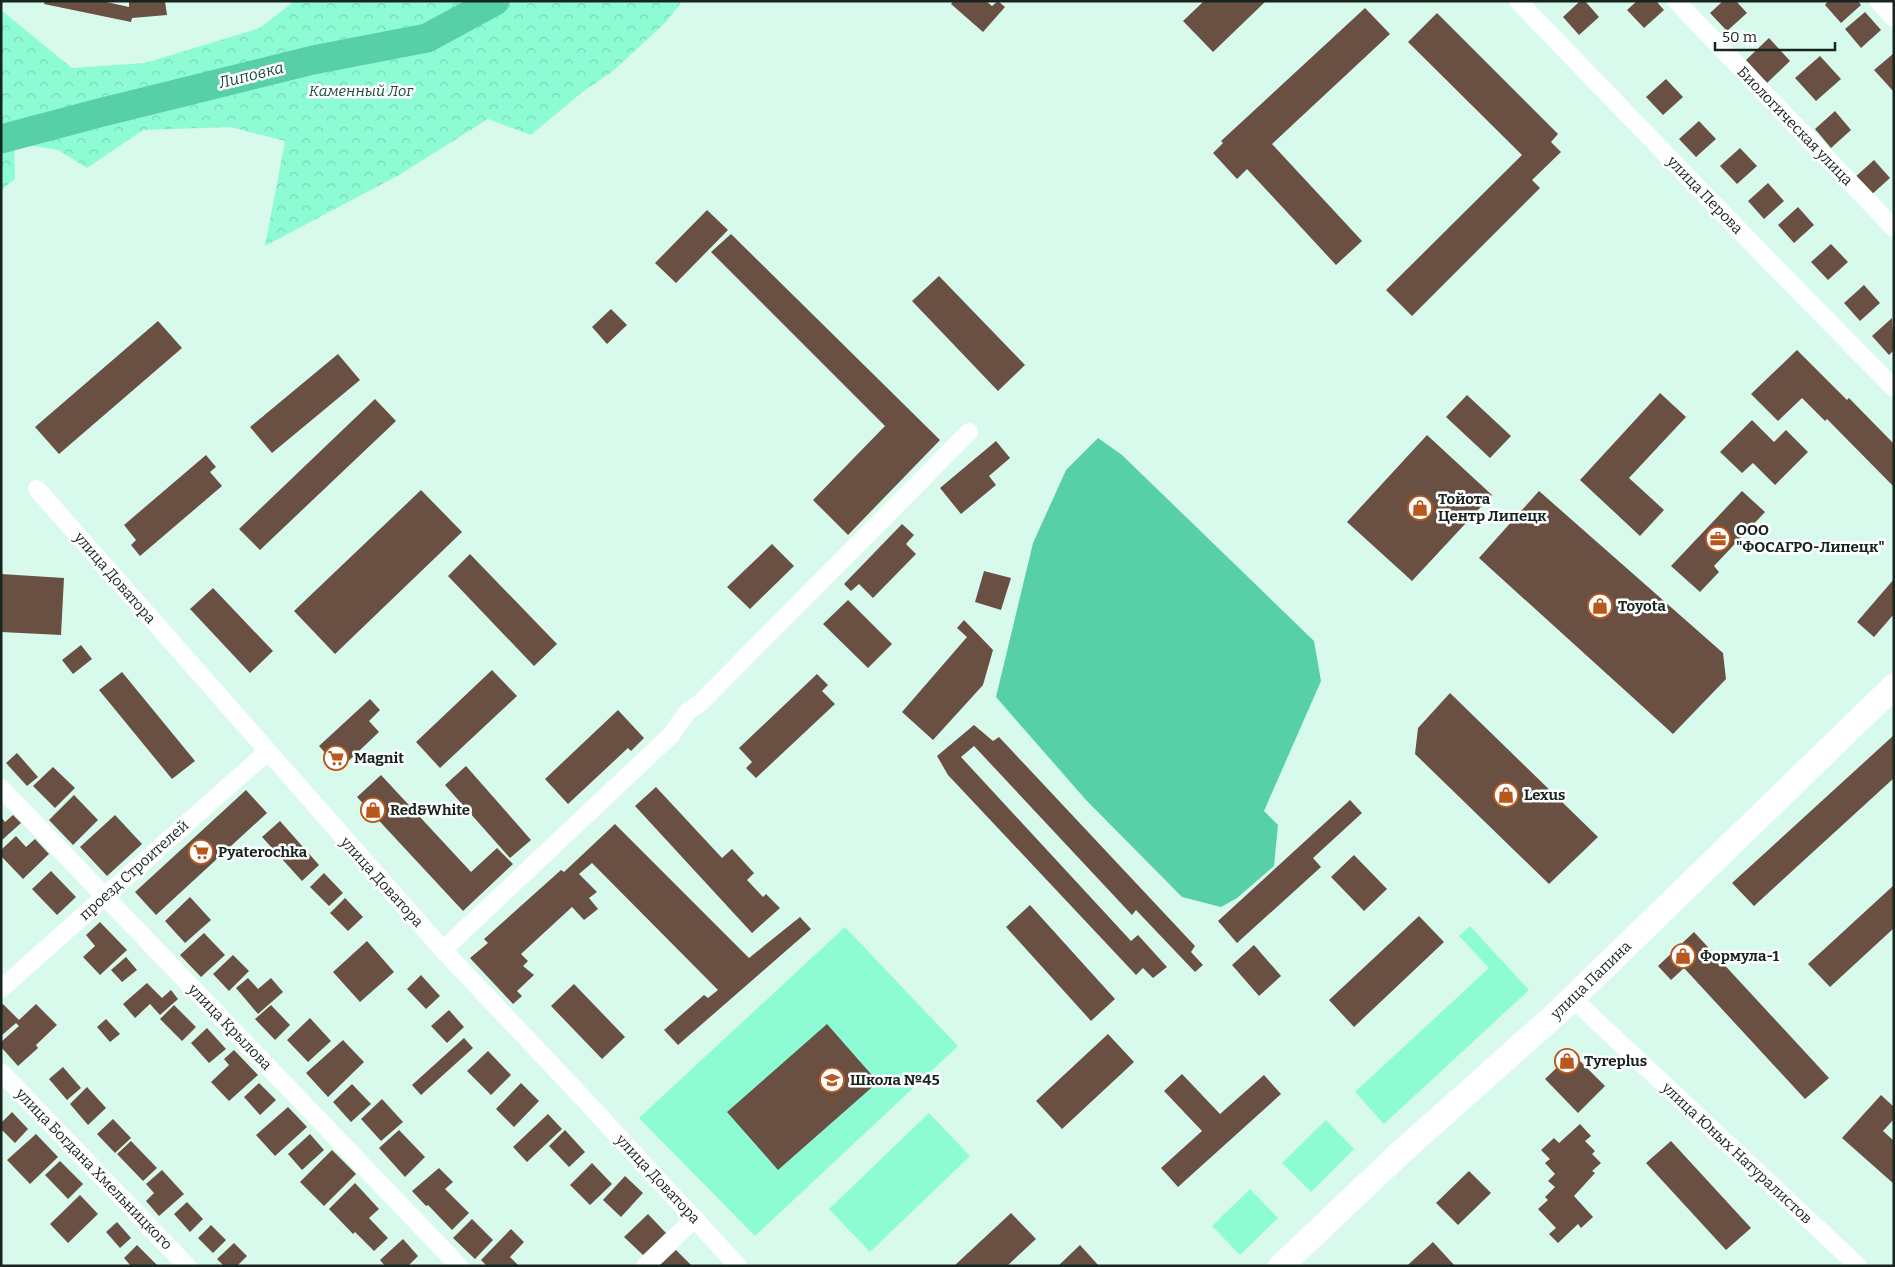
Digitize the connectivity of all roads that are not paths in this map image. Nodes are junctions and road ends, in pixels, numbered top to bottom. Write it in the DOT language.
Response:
graph roads {
  1 [pos="1518,1"];
  2 [pos="1676,1"];
  3 [pos="1878,1"];
  4 [pos="1894,18"];
  5 [pos="1894,228"];
  6 [pos="1894,388"];
  7 [pos="969,432"];
  8 [pos="37,489"];
  9 [pos="1894,686"];
  10 [pos="267,752"];
  11 [pos="1,788"];
  12 [pos="104,896"];
  13 [pos="443,950"];
  14 [pos="1,989"];
  15 [pos="1572,998"];
  16 [pos="1,1072"];
  17 [pos="695,1218"];
  18 [pos="187,1266"];
  19 [pos="459,1266"];
  20 [pos="645,1266"];
  21 [pos="738,1266"];
  22 [pos="1281,1266"];
  23 [pos="1858,1266"];
  1 -- 6 [label="street, улица Перова"];
  2 -- 5 [label="street, Биологическая улица"];
  3 -- 4 [label="street"];
  7 -- 13 [label="street"];
  8 -- 10 [label="street, улица Доватора"];
  9 -- 15 [label="street, улица Папина"];
  10 -- 12 [label="street, проезд Строителей"];
  10 -- 13 [label="street, улица Доватора"];
  11 -- 12 [label="street, улица Крылова"];
  12 -- 14 [label="street, проезд Строителей"];
  12 -- 19 [label="street, улица Крылова"];
  13 -- 17 [label="street, улица Доватора"];
  15 -- 22 [label="street, улица Папина"];
  15 -- 23 [label="street, улица Юных Натуралистов"];
  16 -- 18 [label="street, улица Богдана Хмельницкого"];
  17 -- 20 [label="street"];
  17 -- 21 [label="street, улица Доватора"];
}
